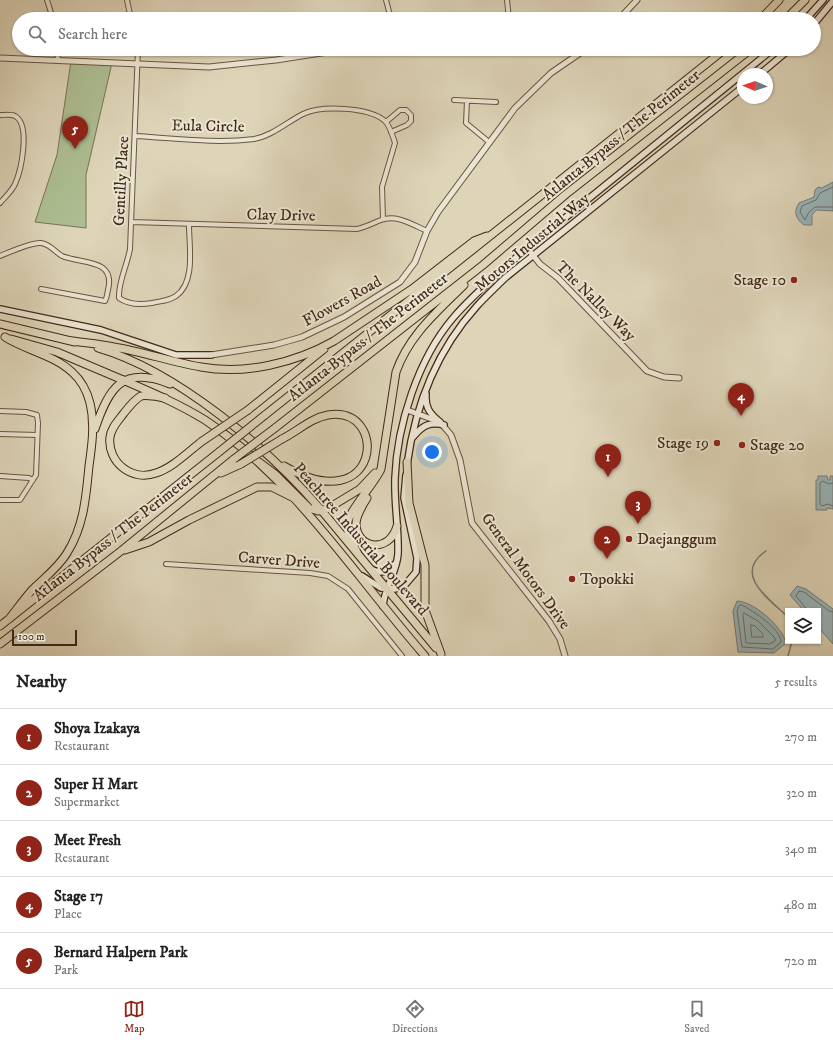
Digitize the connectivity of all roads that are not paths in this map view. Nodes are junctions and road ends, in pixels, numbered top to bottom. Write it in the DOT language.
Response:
graph roads {
  1 [pos="47,0"];
  2 [pos="127,0"];
  3 [pos="386,0"];
  4 [pos="507,0"];
  5 [pos="637,0"];
  6 [pos="779,0"];
  7 [pos="805,0"];
  8 [pos="823,0"];
  9 [pos="833,0"];
  10 [pos="51,12"];
  11 [pos="130,12"];
  12 [pos="389,12"];
  13 [pos="509,12"];
  14 [pos="626,12"];
  15 [pos="768,12"];
  16 [pos="793,12"];
  17 [pos="812,12"];
  18 [pos="821,15"];
  19 [pos="58,56"];
  20 [pos="138,56"];
  21 [pos="299,56"];
  22 [pos="576,56"];
  23 [pos="716,56"];
  24 [pos="742,56"];
  25 [pos="764,56"];
  26 [pos="782,56"];
  27 [pos="0,58"];
  28 [pos="58,60"];
  29 [pos="138,64"];
  30 [pos="767,68"];
  31 [pos="737,92"];
  32 [pos="454,100"];
  33 [pos="467,101"];
  34 [pos="496,102"];
  35 [pos="0,115"];
  36 [pos="386,122"];
  37 [pos="391,132"];
  38 [pos="135,136"];
  39 [pos="489,142"];
  40 [pos="0,203"];
  41 [pos="383,219"];
  42 [pos="131,222"];
  43 [pos="189,225"];
  44 [pos="427,231"];
  45 [pos="493,234"];
  46 [pos="528,249"];
  47 [pos="533,255"];
  48 [pos="0,256"];
  49 [pos="483,265"];
  50 [pos="41,289"];
  51 [pos="0,309"];
  52 [pos="0,324"];
  53 [pos="2,337"];
  54 [pos="72,341"];
  55 [pos="334,341"];
  56 [pos="211,355"];
  57 [pos="679,378"];
  58 [pos="123,380"];
  59 [pos="426,388"];
  60 [pos="183,389"];
  61 [pos="165,398"];
  62 [pos="407,410"];
  63 [pos="0,411"];
  64 [pos="417,413"];
  65 [pos="442,423"];
  66 [pos="0,434"];
  67 [pos="93,434"];
  68 [pos="37,435"];
  69 [pos="411,439"];
  70 [pos="385,445"];
  71 [pos="274,460"];
  72 [pos="259,462"];
  73 [pos="407,462"];
  74 [pos="0,476"];
  75 [pos="376,479"];
  76 [pos="33,480"];
  77 [pos="209,480"];
  78 [pos="292,497"];
  79 [pos="0,500"];
  80 [pos="322,511"];
  81 [pos="397,526"];
  82 [pos="120,551"];
  83 [pos="357,552"];
  84 [pos="397,561"];
  85 [pos="166,564"];
  86 [pos="371,569"];
  87 [pos="358,573"];
  88 [pos="386,588"];
  89 [pos="383,606"];
  90 [pos="9,619"];
  91 [pos="0,626"];
  92 [pos="0,644"];
  93 [pos="442,655"];
  94 [pos="402,656"];
  95 [pos="425,656"];
  96 [pos="565,656"];
  1 -- 10 [label="street"];
  2 -- 11 [label="street"];
  3 -- 12 [label="street"];
  4 -- 13 [label="street"];
  5 -- 14 [label="street"];
  6 -- 15 [label="highway"];
  7 -- 16 [label="highway"];
  8 -- 17 [label="main road"];
  9 -- 18 [label="main road"];
  19 -- 28 [label="street"];
  20 -- 29 [label="street, Gentilly Place"];
  21 -- 29 [label="street"];
  22 -- 39 [label="street, Flowers Road"];
  23 -- 45 [label="highway, Atlanta Bypass / The Perimeter"];
  24 -- 49 [label="highway, Atlanta Bypass / The Perimeter"];
  25 -- 46 [label="main road, Motors Industrial Way"];
  26 -- 30 [label="main road"];
  27 -- 28 [label="street"];
  28 -- 29 [label="street"];
  29 -- 38 [label="street, Gentilly Place"];
  31 -- 47 [label="main road, Motors Industrial Way"];
  32 -- 33 [label="street"];
  33 -- 34 [label="street"];
  33 -- 39 [label="street"];
  35 -- 40 [label="street"];
  36 -- 37 [label="street"];
  36 -- 37 [label="street"];
  36 -- 38 [label="street, Eula Circle"];
  37 -- 41 [label="street"];
  38 -- 42 [label="street, Gentilly Place"];
  39 -- 44 [label="street, Flowers Road"];
  41 -- 43 [label="street, Clay Drive"];
  41 -- 44 [label="street"];
  42 -- 43 [label="street, Clay Drive"];
  42 -- 43 [label="street, Gentilly Place"];
  44 -- 56 [label="street, Flowers Road"];
  45 -- 55 [label="highway"];
  45 -- 90 [label="highway, Atlanta Bypass / The Perimeter, bridge"];
  46 -- 47 [label="street, The Nalley Way"];
  46 -- 62 [label="main road, Motors Industrial Way"];
  47 -- 57 [label="street, The Nalley Way"];
  47 -- 59 [label="main road, Motors Industrial Way"];
  48 -- 50 [label="street"];
  49 -- 70 [label="highway"];
  49 -- 77 [label="highway, Atlanta Bypass / The Perimeter, bridge"];
  51 -- 56 [label="main road, Flowers Road"];
  52 -- 54 [label="highway, Peachtree Industrial Boulevard"];
  53 -- 58 [label="highway, Peachtree Industrial Boulevard"];
  53 -- 67 [label="highway"];
  54 -- 55 [label="highway"];
  54 -- 60 [label="highway, Peachtree Industrial Boulevard"];
  55 -- 61 [label="highway, bridge"];
  58 -- 60 [label="highway"];
  58 -- 61 [label="highway, Peachtree Industrial Boulevard"];
  58 -- 67 [label="highway"];
  59 -- 64 [label="main road, Motors Industrial Way"];
  59 -- 65 [label="main road"];
  60 -- 71 [label="highway, Peachtree Industrial Boulevard"];
  61 -- 72 [label="highway, Peachtree Industrial Boulevard"];
  62 -- 64 [label="street"];
  62 -- 81 [label="main road, Motors Industrial Way"];
  63 -- 68 [label="street"];
  64 -- 65 [label="street"];
  64 -- 69 [label="main road, Motors Industrial Way"];
  65 -- 69 [label="main road"];
  65 -- 96 [label="street, General Motors Drive"];
  66 -- 68 [label="street"];
  67 -- 90 [label="highway"];
  68 -- 76 [label="street"];
  69 -- 73 [label="main road, Motors Industrial Way"];
  70 -- 75 [label="highway"];
  70 -- 80 [label="highway"];
  71 -- 77 [label="highway, bridge"];
  71 -- 80 [label="highway, Peachtree Industrial Boulevard"];
  72 -- 78 [label="highway, Peachtree Industrial Boulevard"];
  72 -- 80 [label="highway"];
  73 -- 88 [label="main road, Motors Industrial Way"];
  73 -- 93 [label="highway"];
  74 -- 76 [label="street"];
  75 -- 81 [label="highway"];
  75 -- 83 [label="highway"];
  76 -- 79 [label="street"];
  77 -- 82 [label="highway, Atlanta Bypass / The Perimeter"];
  78 -- 82 [label="highway"];
  78 -- 87 [label="highway, Peachtree Industrial Boulevard"];
  80 -- 83 [label="highway, Peachtree Industrial Boulevard"];
  81 -- 84 [label="main road, Motors Industrial Way"];
  82 -- 92 [label="highway, Atlanta Bypass / The Perimeter"];
  83 -- 86 [label="highway, Peachtree Industrial Boulevard"];
  84 -- 86 [label="main road"];
  84 -- 88 [label="main road, Motors Industrial Way"];
  85 -- 94 [label="street, Carver Drive"];
  86 -- 88 [label="highway, Peachtree Industrial Boulevard"];
  87 -- 88 [label="main road"];
  87 -- 89 [label="highway, Peachtree Industrial Boulevard"];
  88 -- 89 [label="main road, Motors Industrial Way"];
  88 -- 93 [label="highway, Peachtree Industrial Boulevard"];
  89 -- 95 [label="highway, Peachtree Industrial Boulevard"];
  90 -- 91 [label="highway, Atlanta Bypass / The Perimeter"];
}
